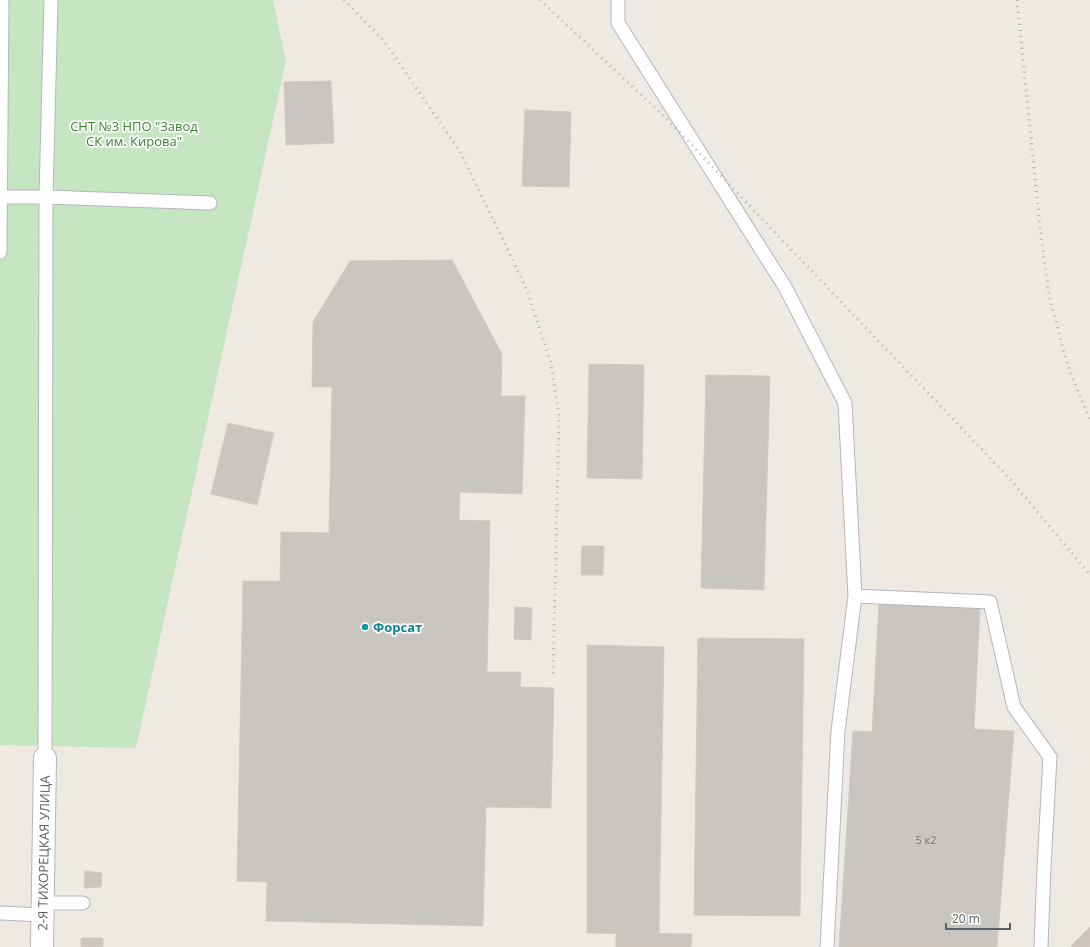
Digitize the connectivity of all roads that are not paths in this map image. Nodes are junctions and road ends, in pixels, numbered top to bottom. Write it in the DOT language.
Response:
graph roads {
  1 [pos="2,0"];
  2 [pos="51,0"];
  3 [pos="618,0"];
  4 [pos="0,197"];
  5 [pos="46,197"];
  6 [pos="210,203"];
  7 [pos="0,252"];
  8 [pos="855,596"];
  9 [pos="45,758"];
  10 [pos="83,903"];
  11 [pos="42,909"];
  12 [pos="0,913"];
  13 [pos="42,947"];
  14 [pos="827,947"];
  15 [pos="1041,947"];
  1 -- 4 [label="lane"];
  2 -- 5 [label="lane"];
  3 -- 8 [label="lane"];
  4 -- 5 [label="lane"];
  4 -- 7 [label="lane"];
  5 -- 6 [label="lane"];
  5 -- 9 [label="lane"];
  8 -- 14 [label="lane"];
  8 -- 15 [label="lane"];
  9 -- 11 [label="street, 2-Я ТИХОРЕЦКАЯ УЛИЦА"];
  10 -- 11 [label="lane"];
  11 -- 12 [label="lane"];
  11 -- 13 [label="street, 2-Я ТИХОРЕЦКАЯ УЛИЦА"];
}
